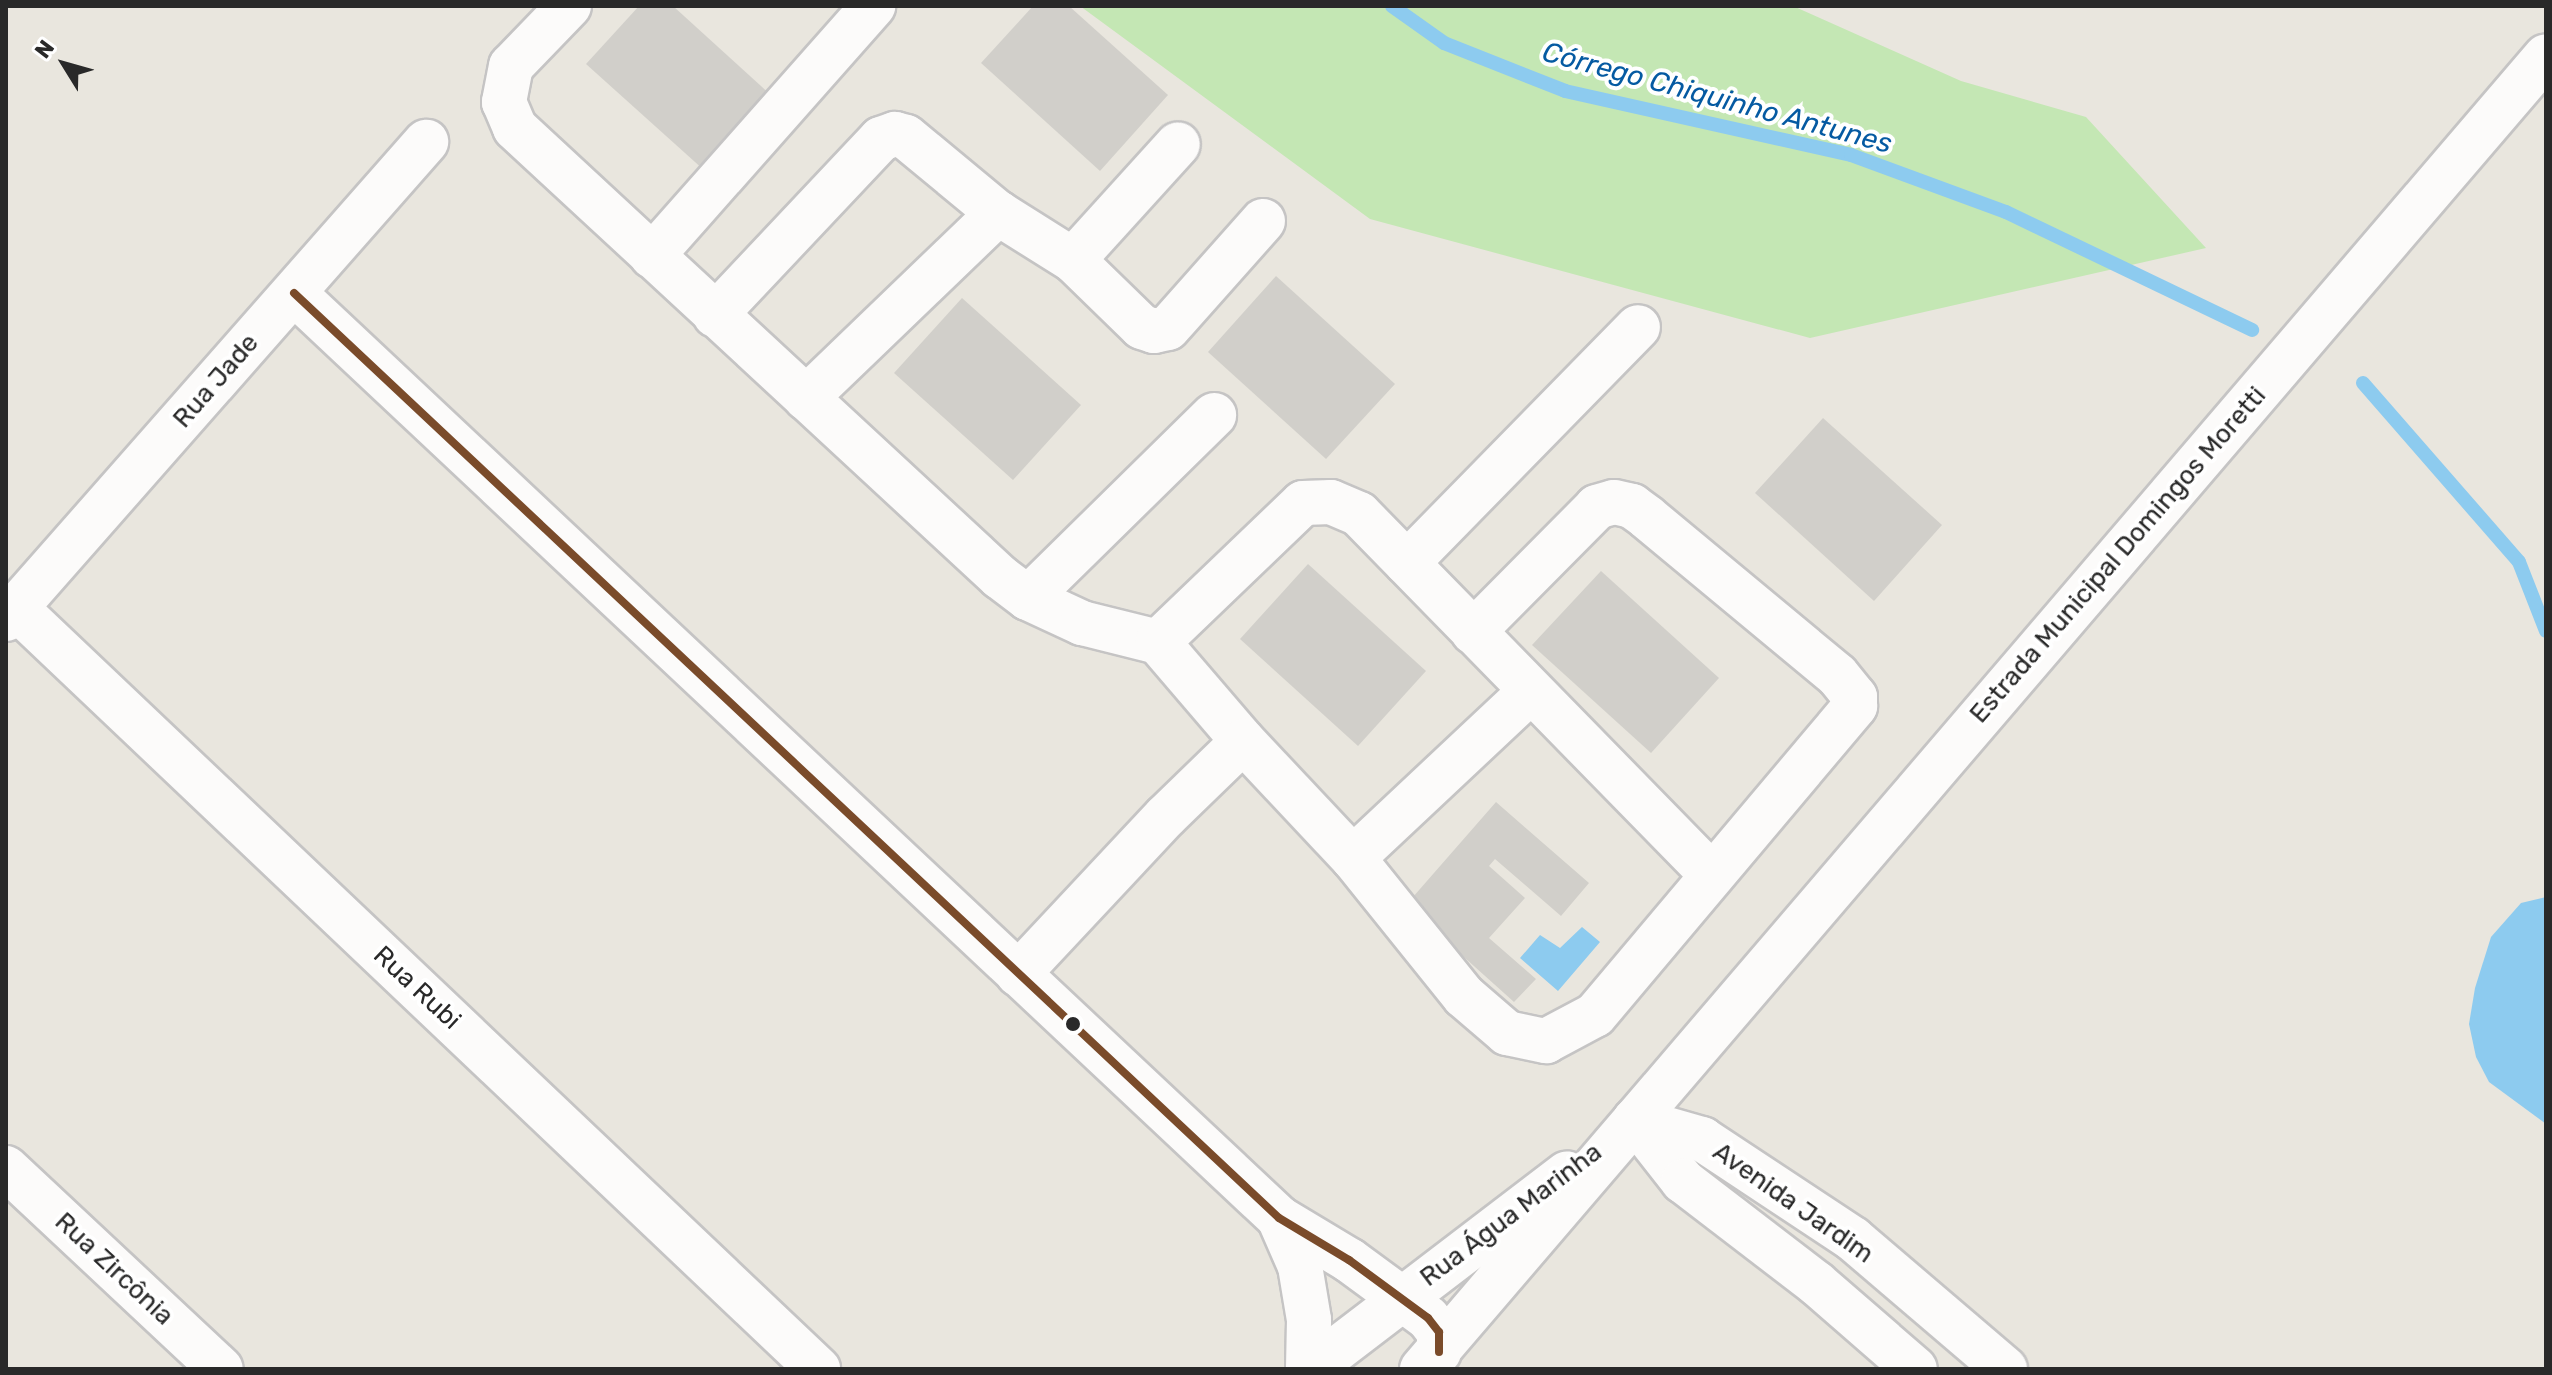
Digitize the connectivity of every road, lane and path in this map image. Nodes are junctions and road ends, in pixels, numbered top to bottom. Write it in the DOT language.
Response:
graph roads {
  1 [pos="569,6"];
  2 [pos="873,6"];
  3 [pos="2546,56"];
  4 [pos="426,142"];
  5 [pos="1178,144"];
  6 [pos="998,213"];
  7 [pos="1263,221"];
  8 [pos="652,256"];
  9 [pos="1073,260"];
  10 [pos="294,293"];
  11 [pos="715,315"];
  12 [pos="1638,327"];
  13 [pos="806,398"];
  14 [pos="1214,415"];
  15 [pos="1407,563"];
  16 [pos="1028,598"];
  17 [pos="11,614"];
  18 [pos="1473,632"];
  19 [pos="1158,642"];
  20 [pos="1531,691"];
  21 [pos="1255,753"];
  22 [pos="1353,858"];
  23 [pos="1711,874"];
  24 [pos="1028,984"];
  25 [pos="1635,1120"];
  26 [pos="6,1168"];
  27 [pos="1279,1218"];
  28 [pos="1402,1297"];
  29 [pos="1431,1360"];
  30 [pos="209,1366"];
  31 [pos="818,1369"];
  32 [pos="1310,1369"];
  33 [pos="1915,1369"];
  34 [pos="2005,1369"];
  1 -- 8 [label="street"];
  2 -- 8 [label="street"];
  3 -- 25 [label="street, Estrada Municipal Domingos Moretti"];
  4 -- 10 [label="street, Rua Jade"];
  5 -- 9 [label="street"];
  6 -- 9 [label="street"];
  6 -- 11 [label="street"];
  6 -- 13 [label="street"];
  7 -- 9 [label="street"];
  8 -- 11 [label="street"];
  10 -- 17 [label="street, Rua Jade"];
  10 -- 24 [label="street"];
  11 -- 13 [label="street"];
  12 -- 15 [label="street"];
  13 -- 16 [label="street"];
  14 -- 16 [label="street"];
  15 -- 18 [label="street"];
  15 -- 19 [label="street"];
  16 -- 19 [label="street"];
  17 -- 31 [label="street, Rua Rubi"];
  18 -- 20 [label="street"];
  18 -- 23 [label="street"];
  19 -- 21 [label="street"];
  20 -- 22 [label="street"];
  20 -- 23 [label="street"];
  21 -- 22 [label="street"];
  21 -- 24 [label="street"];
  22 -- 23 [label="street"];
  24 -- 27 [label="street"];
  25 -- 28 [label="street, Rua Água Marinha"];
  25 -- 29 [label="street"];
  25 -- 33 [label="street, Avenida Jardim"];
  25 -- 34 [label="street, Avenida Jardim"];
  26 -- 30 [label="street, Rua Zircônia"];
  27 -- 28 [label="street"];
  27 -- 32 [label="street"];
  28 -- 29 [label="street"];
  28 -- 32 [label="street, Rua Água Marinha"];
}
